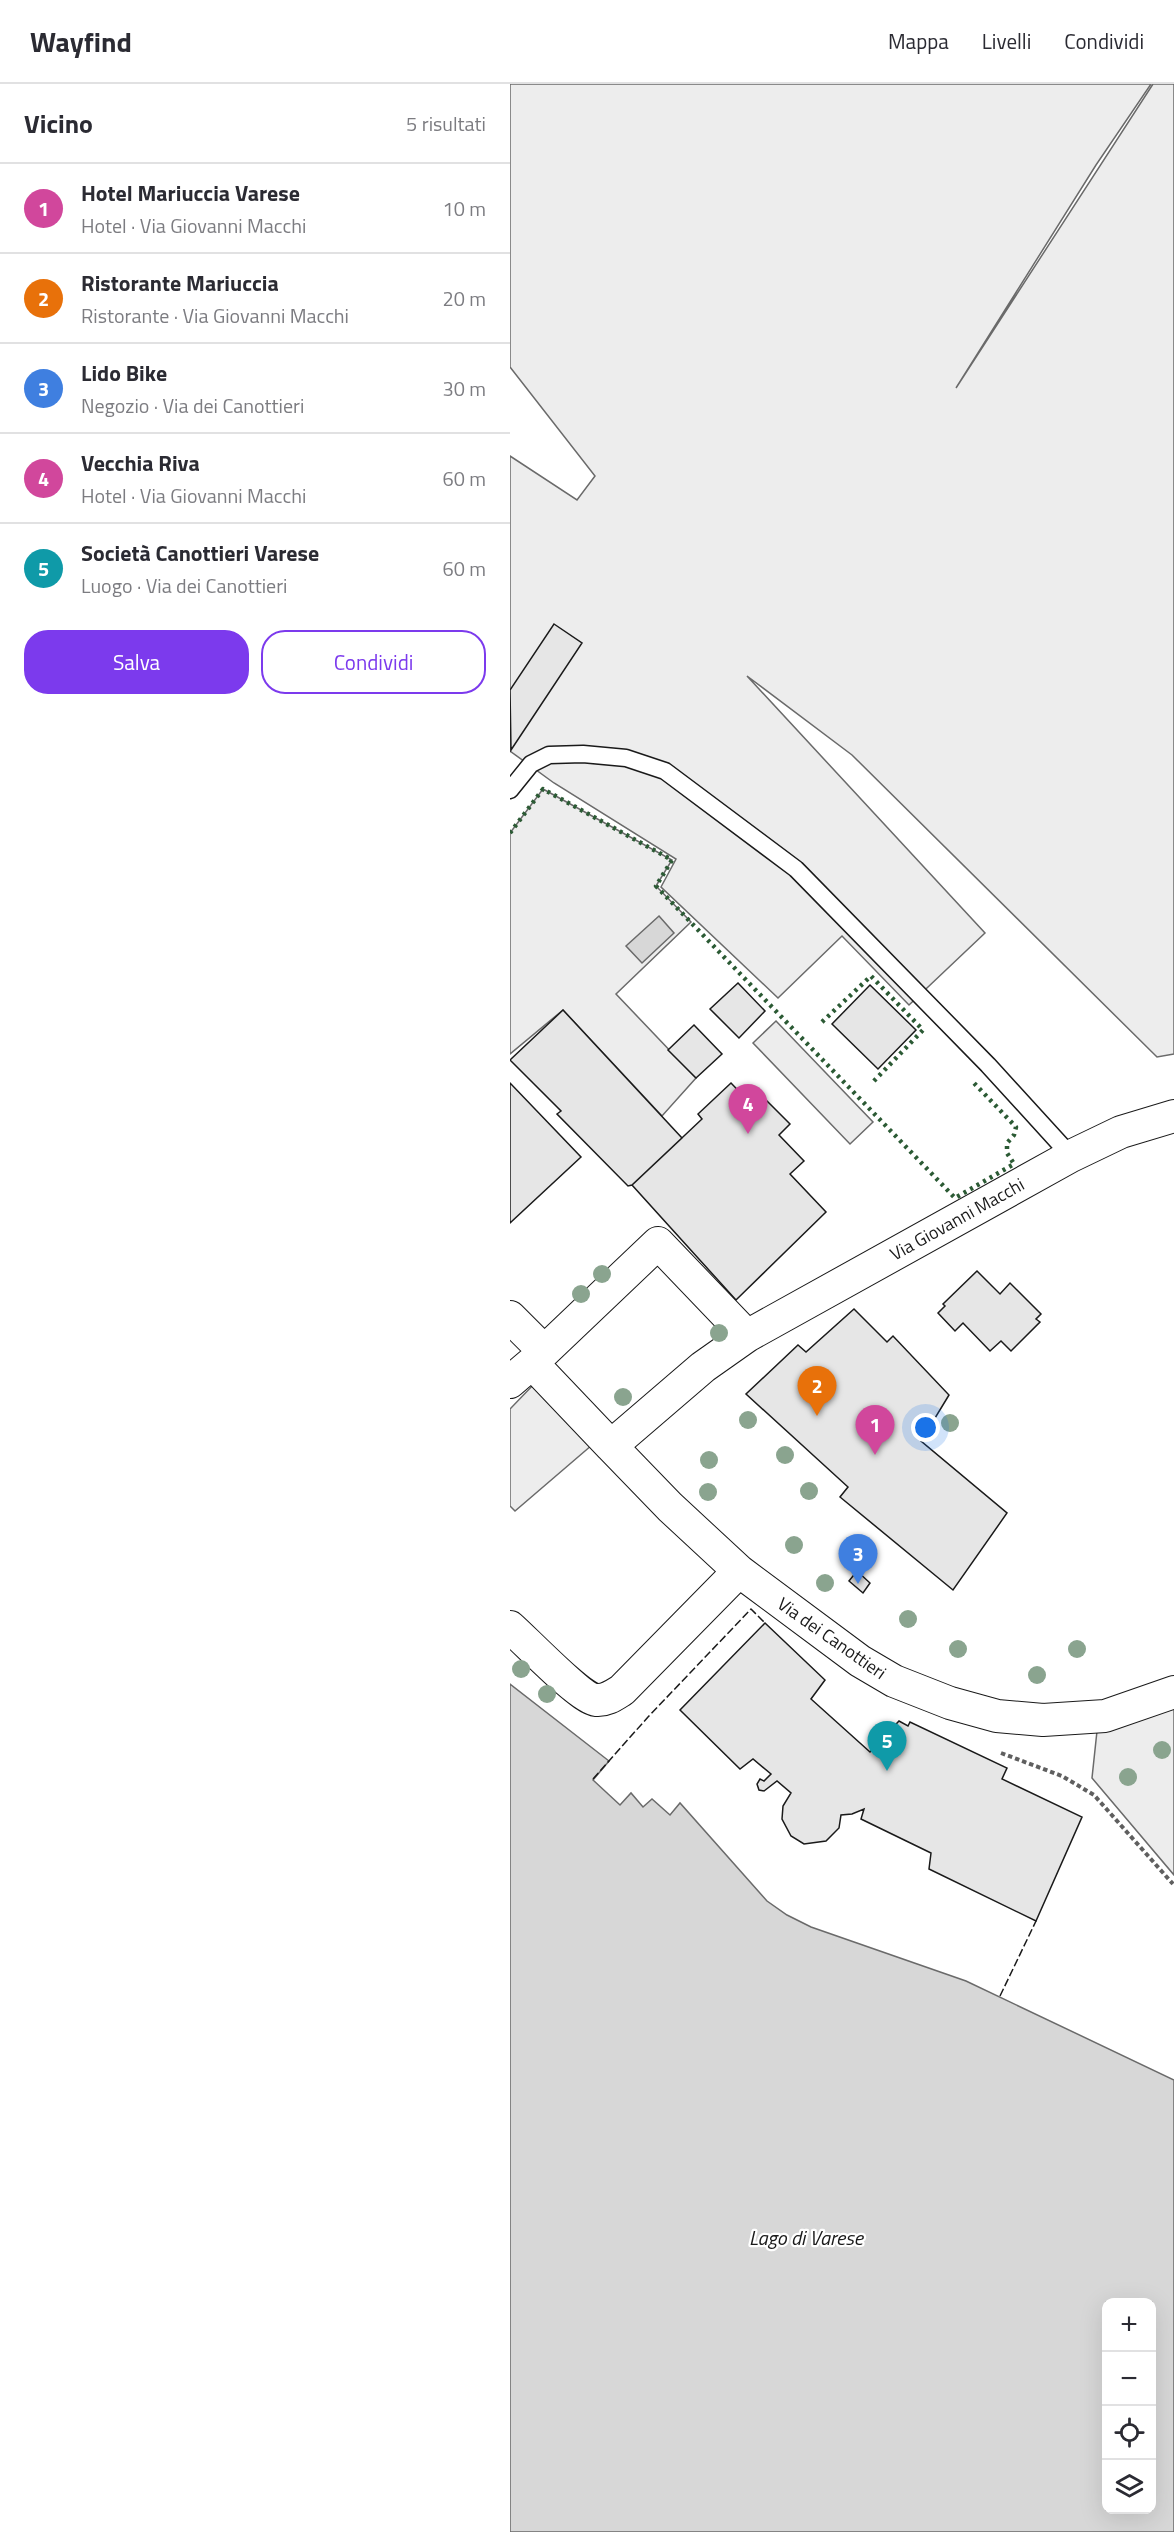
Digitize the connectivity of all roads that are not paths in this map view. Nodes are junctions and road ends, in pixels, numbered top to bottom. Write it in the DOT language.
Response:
graph roads {
  1 [pos="510,790"];
  2 [pos="1174,1116"];
  3 [pos="1071,1156"];
  4 [pos="510,1317"];
  5 [pos="747,1336"];
  6 [pos="529,1365"];
  7 [pos="611,1446"];
  8 [pos="739,1571"];
  9 [pos="510,1627"];
  10 [pos="1174,1692"];
  1 -- 3 [label="lane"];
  2 -- 3 [label="street, Via Giovanni Macchi"];
  3 -- 5 [label="street, Via Giovanni Macchi"];
  4 -- 6 [label="street"];
  5 -- 6 [label="street"];
  5 -- 7 [label="street, Via Giovanni Macchi"];
  6 -- 7 [label="street"];
  7 -- 8 [label="street, Via dei Canottieri"];
  8 -- 9 [label="street"];
  8 -- 10 [label="street, Via dei Canottieri"];
}
